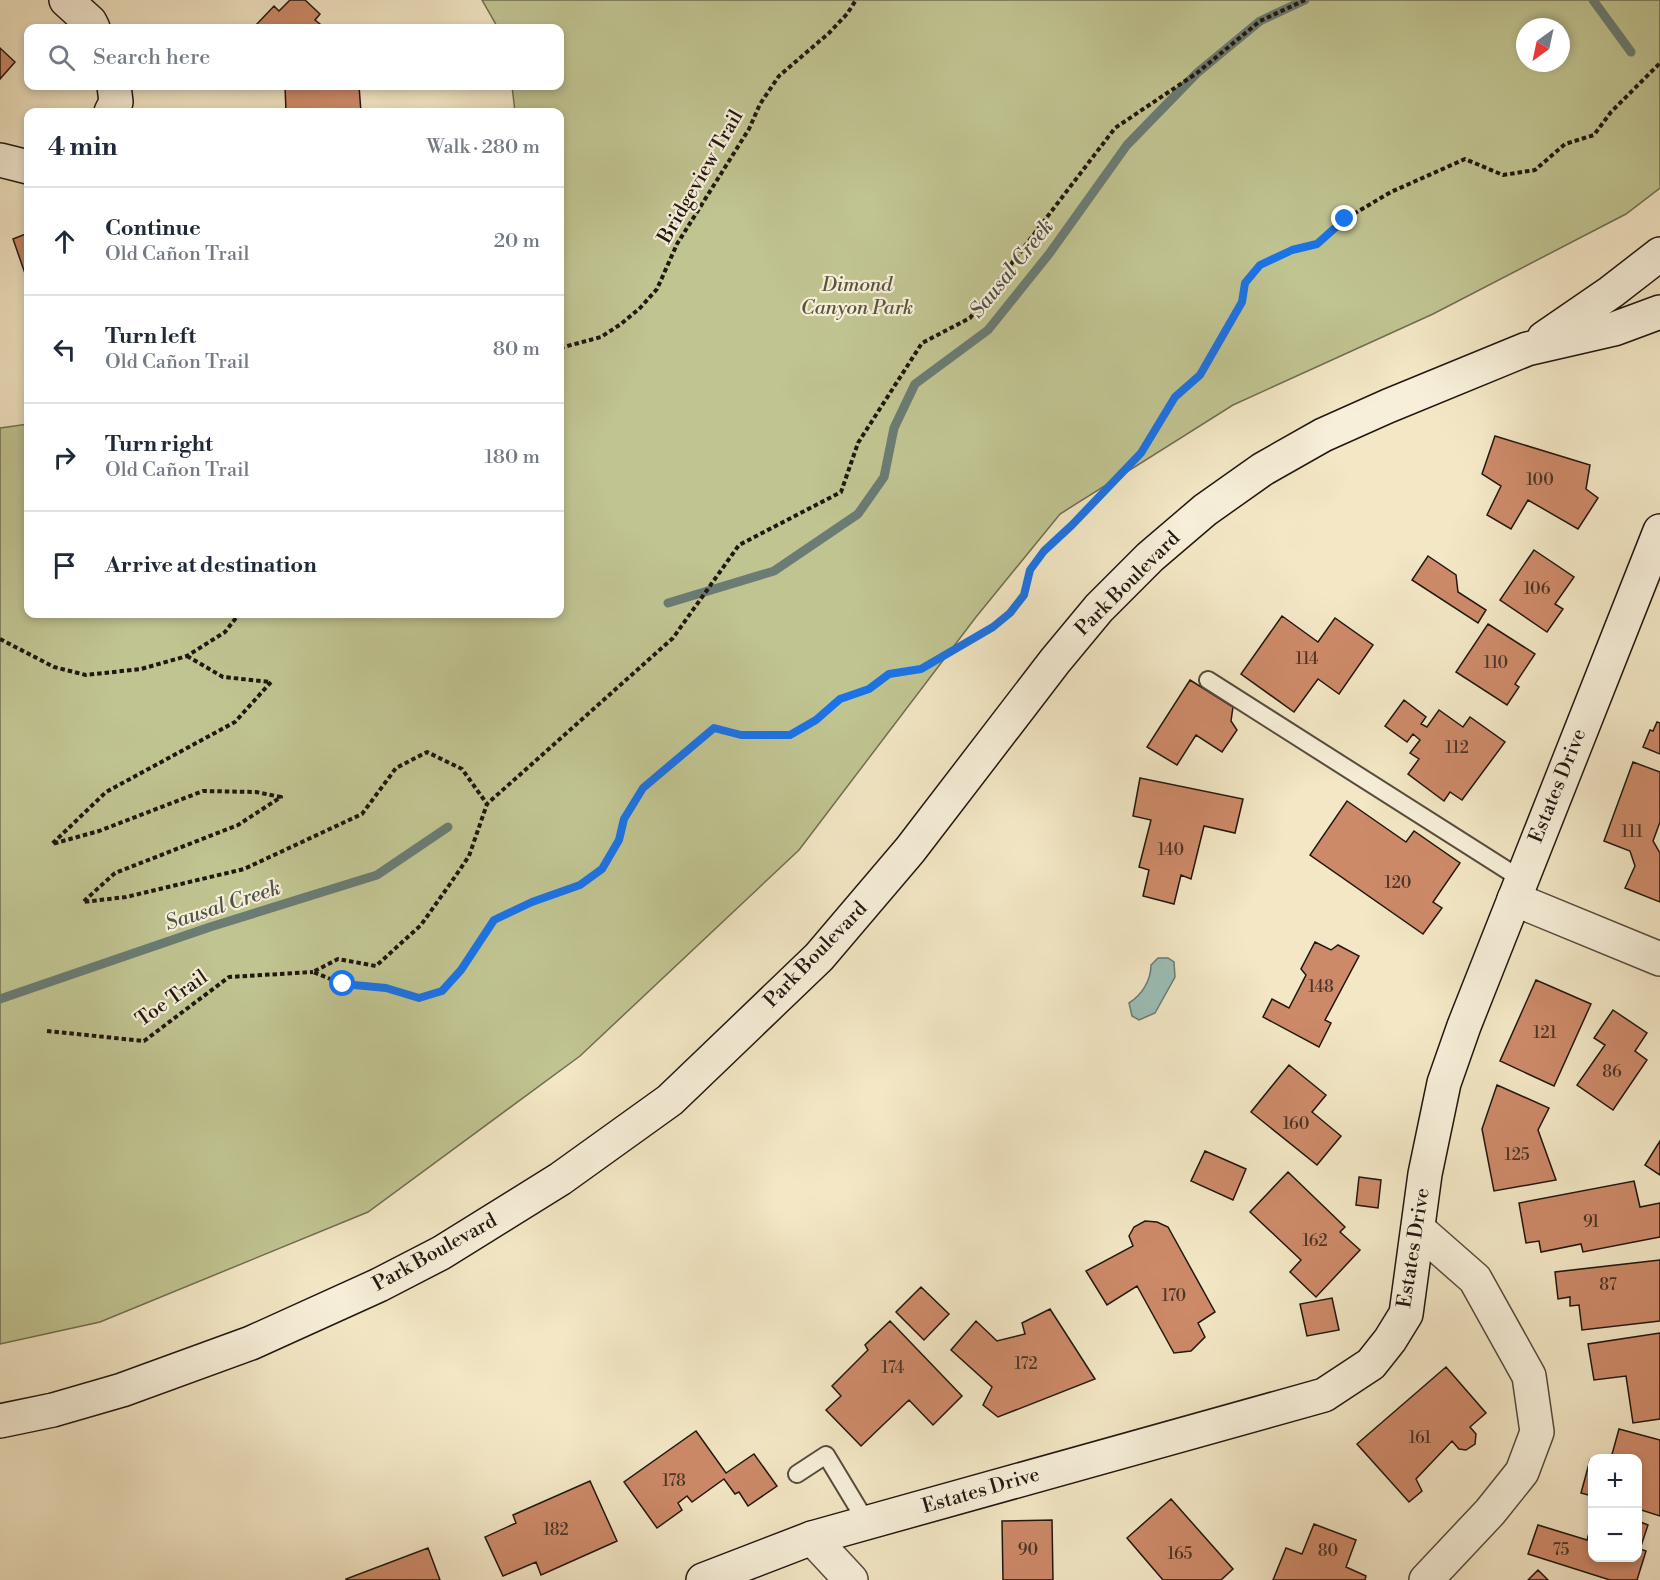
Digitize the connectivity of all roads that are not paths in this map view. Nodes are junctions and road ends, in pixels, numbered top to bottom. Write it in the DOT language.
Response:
graph roads {
  1 [pos="66,0"];
  2 [pos="91,24"];
  3 [pos="114,90"];
  4 [pos="113,108"];
  5 [pos="0,160"];
  6 [pos="24,166"];
  7 [pos="1658,260"];
  8 [pos="1660,312"];
  9 [pos="1527,349"];
  10 [pos="1660,531"];
  11 [pos="1652,573"];
  12 [pos="1208,680"];
  13 [pos="1517,889"];
  14 [pos="1660,959"];
  15 [pos="1418,1229"];
  16 [pos="0,1421"];
  17 [pos="797,1474"];
  18 [pos="867,1523"];
  19 [pos="812,1538"];
  20 [pos="703,1580"];
  21 [pos="851,1580"];
  22 [pos="1426,1580"];
  1 -- 2 [label="street"];
  3 -- 4 [label="street"];
  5 -- 6 [label="street"];
  7 -- 9 [label="street, Park Boulevard"];
  8 -- 9 [label="street, Park Boulevard"];
  9 -- 16 [label="street, Park Boulevard"];
  10 -- 11 [label="street, Estates Drive"];
  11 -- 13 [label="street, Estates Drive"];
  12 -- 13 [label="lane"];
  13 -- 14 [label="street"];
  13 -- 15 [label="street, Estates Drive"];
  15 -- 18 [label="street, Estates Drive"];
  15 -- 22 [label="street"];
  17 -- 18 [label="lane"];
  18 -- 19 [label="street, Estates Drive"];
  19 -- 20 [label="street, Estates Drive"];
  19 -- 21 [label="street"];
}
